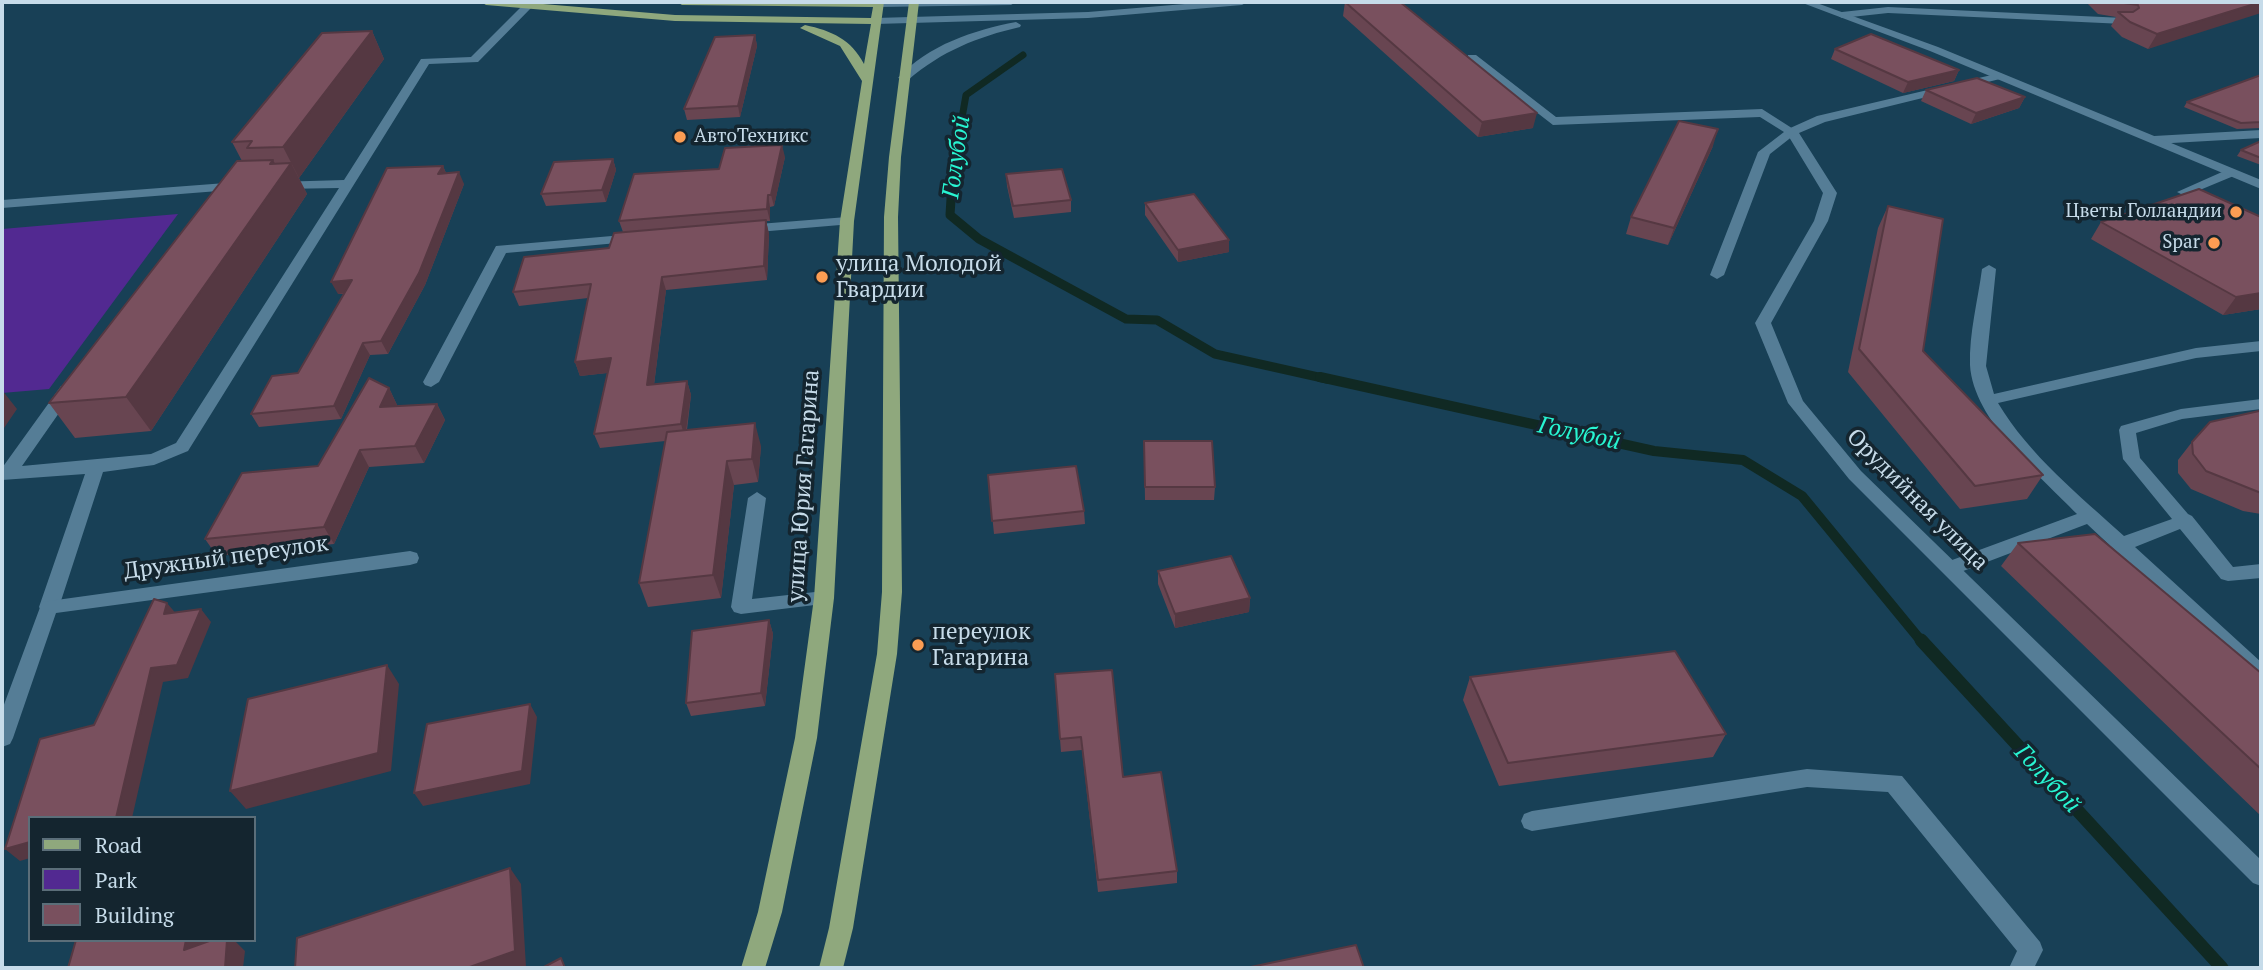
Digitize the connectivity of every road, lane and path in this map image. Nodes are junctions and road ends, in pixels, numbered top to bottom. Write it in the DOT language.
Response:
graph roads {
  1 [pos="486,2"];
  2 [pos="682,2"];
  3 [pos="692,2"];
  4 [pos="1011,2"];
  5 [pos="1242,2"];
  6 [pos="1805,2"];
  7 [pos="878,3"];
  8 [pos="914,3"];
  9 [pos="527,7"];
  10 [pos="1088,15"];
  11 [pos="1842,15"];
  12 [pos="911,20"];
  13 [pos="753,21"];
  14 [pos="875,21"];
  15 [pos="2124,21"];
  16 [pos="1472,57"];
  17 [pos="2000,76"];
  18 [pos="904,78"];
  19 [pos="866,81"];
  20 [pos="1792,132"];
  21 [pos="2261,134"];
  22 [pos="2154,140"];
  23 [pos="2231,172"];
  24 [pos="223,181"];
  25 [pos="349,184"];
  26 [pos="2261,185"];
  27 [pos="2,204"];
  28 [pos="2217,206"];
  29 [pos="203,207"];
  30 [pos="847,221"];
  31 [pos="730,230"];
  32 [pos="649,237"];
  33 [pos="1989,268"];
  34 [pos="1717,275"];
  35 [pos="2261,346"];
  36 [pos="77,375"];
  37 [pos="430,382"];
  38 [pos="1989,400"];
  39 [pos="2261,404"];
  40 [pos="96,467"];
  41 [pos="5,474"];
  42 [pos="757,498"];
  43 [pos="2090,516"];
  44 [pos="2186,520"];
  45 [pos="2120,545"];
  46 [pos="410,558"];
  47 [pos="1951,568"];
  48 [pos="2261,571"];
  49 [pos="824,598"];
  50 [pos="49,607"];
  51 [pos="2261,674"];
  52 [pos="2,738"];
  53 [pos="1532,821"];
  54 [pos="2261,875"];
  55 [pos="753,968"];
  56 [pos="831,968"];
  57 [pos="2021,968"];
  1 -- 9 [label="main road"];
  2 -- 3 [label="main road"];
  3 -- 7 [label="main road"];
  4 -- 8 [label="street"];
  5 -- 10 [label="street"];
  6 -- 11 [label="street"];
  7 -- 8 [label="street"];
  7 -- 14 [label="main road, улица Юрия Гагарина"];
  8 -- 12 [label="main road"];
  9 -- 13 [label="main road"];
  9 -- 25 [label="street"];
  10 -- 12 [label="street"];
  10 -- 18 [label="street"];
  11 -- 15 [label="street"];
  11 -- 17 [label="street"];
  12 -- 14 [label="street"];
  12 -- 18 [label="main road"];
  13 -- 14 [label="main road"];
  13 -- 19 [label="main road"];
  14 -- 19 [label="main road, улица Юрия Гагарина"];
  16 -- 20 [label="street"];
  17 -- 20 [label="street"];
  17 -- 22 [label="street"];
  18 -- 56 [label="main road"];
  19 -- 30 [label="main road, улица Юрия Гагарина"];
  20 -- 34 [label="street"];
  20 -- 47 [label="street, Орудийная улица"];
  21 -- 22 [label="street"];
  22 -- 23 [label="street"];
  23 -- 26 [label="street"];
  23 -- 28 [label="street"];
  24 -- 25 [label="street"];
  24 -- 27 [label="street"];
  24 -- 29 [label="street"];
  25 -- 40 [label="street"];
  30 -- 31 [label="street"];
  30 -- 49 [label="main road, улица Юрия Гагарина"];
  32 -- 37 [label="street"];
  33 -- 38 [label="street"];
  35 -- 38 [label="street"];
  36 -- 41 [label="street"];
  38 -- 43 [label="street"];
  39 -- 44 [label="street"];
  40 -- 41 [label="street"];
  40 -- 50 [label="street"];
  42 -- 49 [label="street"];
  43 -- 45 [label="street"];
  43 -- 47 [label="street"];
  44 -- 45 [label="street"];
  44 -- 48 [label="street"];
  45 -- 51 [label="street"];
  46 -- 50 [label="street, Дружный переулок"];
  47 -- 54 [label="street, Орудийная улица"];
  49 -- 55 [label="main road, улица Юрия Гагарина"];
  50 -- 52 [label="street"];
  53 -- 57 [label="street"];
}
